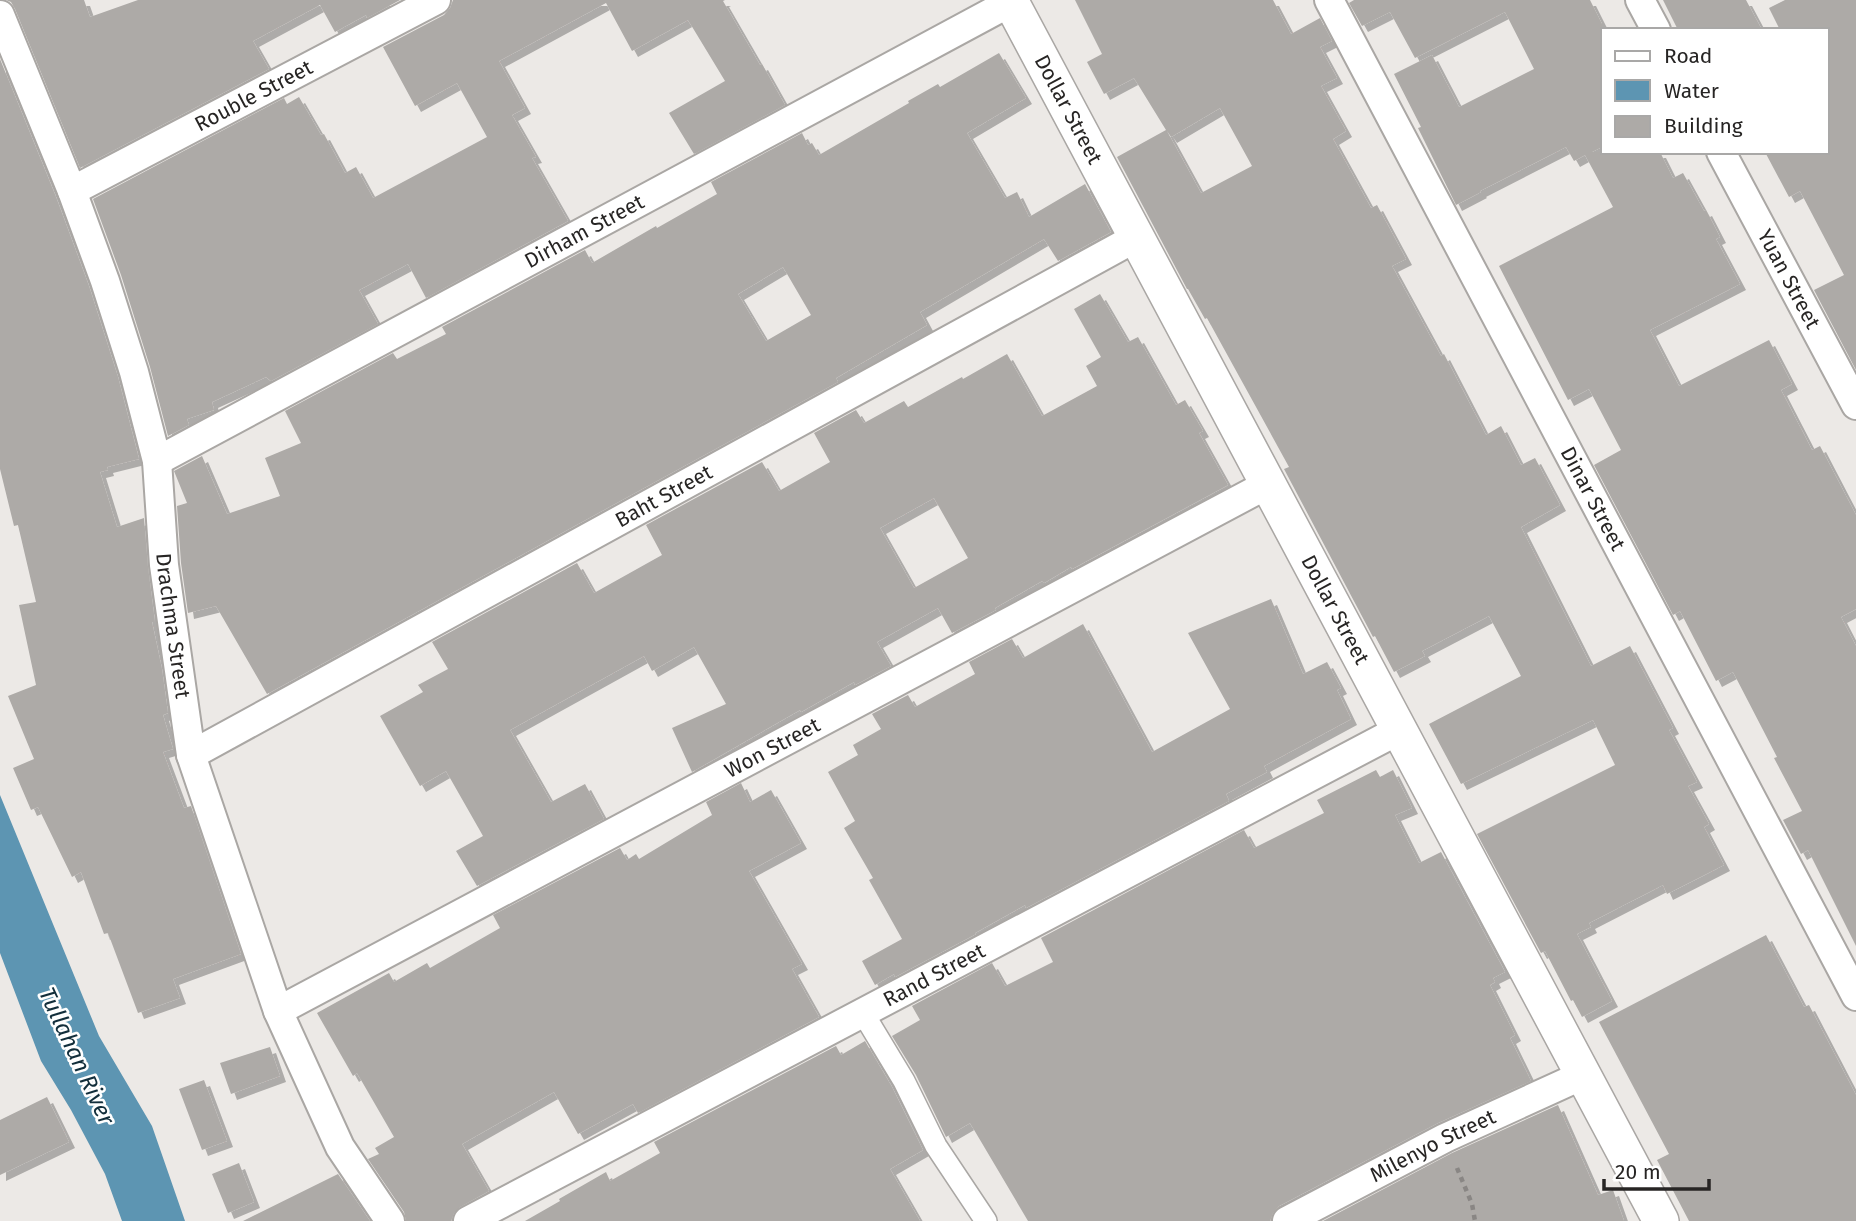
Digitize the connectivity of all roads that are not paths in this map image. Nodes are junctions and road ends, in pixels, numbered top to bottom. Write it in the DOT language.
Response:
graph roads {
  1 [pos="436,0"];
  2 [pos="1329,0"];
  3 [pos="1640,0"];
  4 [pos="1010,1"];
  5 [pos="0,15"];
  6 [pos="1655,28"];
  7 [pos="1722,154"];
  8 [pos="72,191"];
  9 [pos="1137,237"];
  10 [pos="1856,405"];
  11 [pos="157,461"];
  12 [pos="1268,484"];
  13 [pos="1399,730"];
  14 [pos="191,755"];
  15 [pos="1856,996"];
  16 [pos="278,1011"];
  17 [pos="863,1013"];
  18 [pos="1583,1074"];
  19 [pos="390,1221"];
  20 [pos="468,1221"];
  21 [pos="986,1221"];
  22 [pos="1286,1221"];
  23 [pos="1661,1221"];
  1 -- 8 [label="street, Rouble Street"];
  2 -- 15 [label="street, Dinar Street"];
  3 -- 6 [label="street"];
  4 -- 9 [label="street, Dollar Street"];
  4 -- 11 [label="street, Dirham Street"];
  5 -- 8 [label="street, Drachma Street"];
  7 -- 10 [label="street, Yuan Street"];
  8 -- 11 [label="street, Drachma Street"];
  9 -- 12 [label="street, Dollar Street"];
  9 -- 14 [label="street, Baht Street"];
  11 -- 14 [label="street, Drachma Street"];
  12 -- 13 [label="street, Dollar Street"];
  12 -- 16 [label="street, Won Street"];
  13 -- 17 [label="street, Rand Street"];
  13 -- 18 [label="street, Dollar Street"];
  14 -- 16 [label="street, Drachma Street"];
  16 -- 19 [label="street, Drachma Street"];
  17 -- 20 [label="street, Rand Street"];
  17 -- 21 [label="street"];
  18 -- 22 [label="street, Milenyo Street"];
  18 -- 23 [label="street, Dollar Street"];
}
